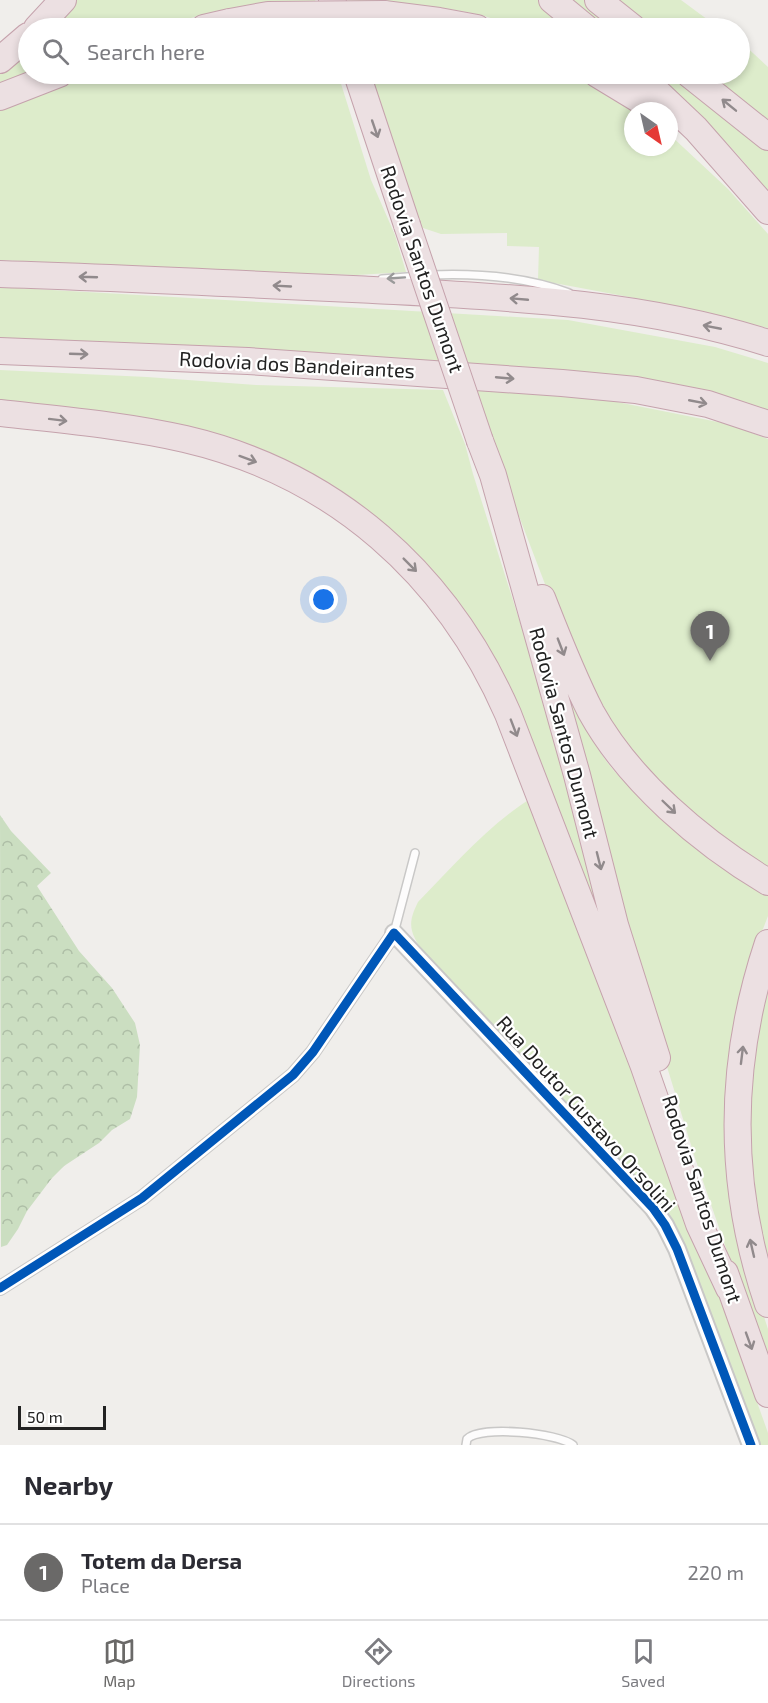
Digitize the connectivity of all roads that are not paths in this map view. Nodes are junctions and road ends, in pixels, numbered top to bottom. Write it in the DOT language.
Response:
graph roads {
  1 [pos="63,0"];
  2 [pos="332,0"];
  3 [pos="552,0"];
  4 [pos="598,0"];
  5 [pos="46,18"];
  6 [pos="252,18"];
  7 [pos="338,18"];
  8 [pos="415,18"];
  9 [pos="574,18"];
  10 [pos="620,18"];
  11 [pos="18,45"];
  12 [pos="0,60"];
  13 [pos="33,84"];
  14 [pos="360,84"];
  15 [pos="613,84"];
  16 [pos="649,84"];
  17 [pos="702,84"];
  18 [pos="0,97"];
  19 [pos="643,102"];
  20 [pos="678,128"];
  21 [pos="768,137"];
  22 [pos="744,184"];
  23 [pos="768,211"];
  24 [pos="0,274"];
  25 [pos="376,279"];
  26 [pos="366,281"];
  27 [pos="326,288"];
  28 [pos="596,305"];
  29 [pos="768,343"];
  30 [pos="0,351"];
  31 [pos="0,413"];
  32 [pos="768,424"];
  33 [pos="493,475"];
  34 [pos="415,853"];
  35 [pos="768,882"];
  36 [pos="394,933"];
  37 [pos="768,943"];
  38 [pos="0,1288"];
  39 [pos="729,1288"];
  40 [pos="768,1304"];
  41 [pos="768,1394"];
  42 [pos="466,1445"];
  43 [pos="573,1445"];
  44 [pos="751,1445"];
  1 -- 5 [label="highway"];
  2 -- 7 [label="highway"];
  3 -- 9 [label="highway"];
  4 -- 10 [label="highway"];
  6 -- 8 [label="highway, bridge"];
  11 -- 12 [label="highway"];
  13 -- 18 [label="highway"];
  14 -- 33 [label="highway, Rodovia Santos Dumont, one-way, bridge"];
  15 -- 19 [label="highway"];
  16 -- 22 [label="highway"];
  21 -- 17 [label="highway, one-way"];
  20 -- 22 [label="highway"];
  22 -- 23 [label="highway"];
  27 -- 24 [label="highway, one-way"];
  28 -- 25 [label="lane, one-way"];
  26 -- 27 [label="lane"];
  28 -- 27 [label="highway, one-way"];
  29 -- 28 [label="highway, one-way"];
  30 -- 32 [label="highway, Rodovia dos Bandeirantes, one-way"];
  31 -- 39 [label="highway, one-way"];
  33 -- 35 [label="highway, one-way"];
  33 -- 39 [label="highway, Rodovia Santos Dumont, one-way"];
  34 -- 36 [label="lane"];
  36 -- 38 [label="street"];
  36 -- 44 [label="street, Rua Doutor Gustavo Orsolini"];
  40 -- 37 [label="highway, Rodovia Santos Dumont, one-way"];
  39 -- 41 [label="highway, Rodovia Santos Dumont, one-way"];
  42 -- 43 [label="lane"];
}
